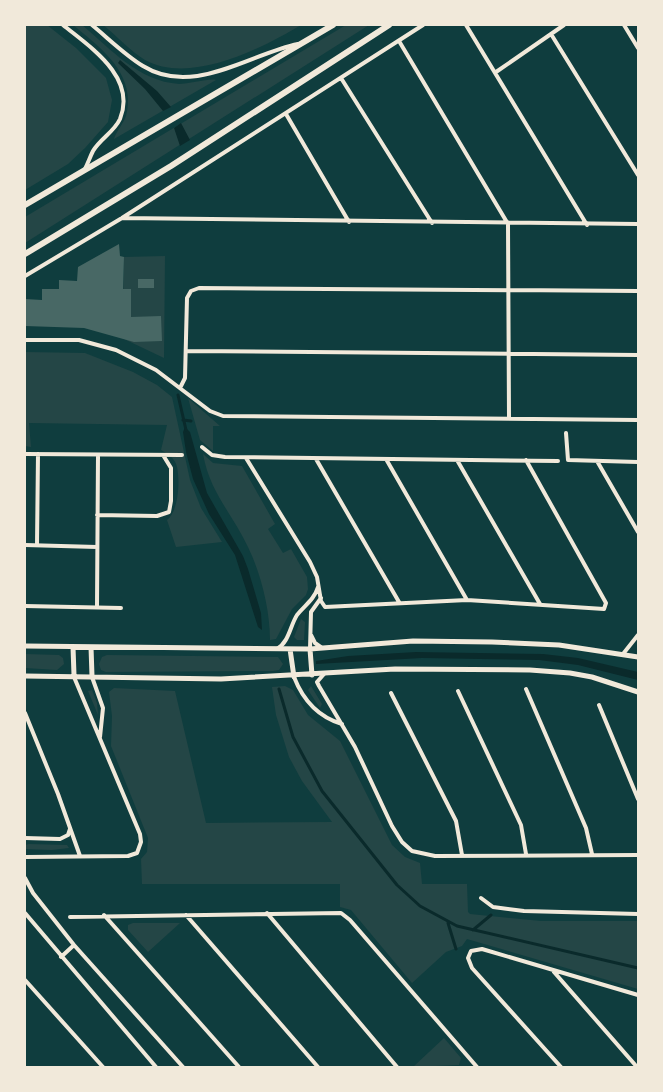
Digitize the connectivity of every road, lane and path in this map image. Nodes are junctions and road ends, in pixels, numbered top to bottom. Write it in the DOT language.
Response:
graph roads {
  1 [pos="63,25"];
  2 [pos="92,25"];
  3 [pos="333,25"];
  4 [pos="389,25"];
  5 [pos="423,25"];
  6 [pos="466,25"];
  7 [pos="564,25"];
  8 [pos="624,25"];
  9 [pos="551,34"];
  10 [pos="399,41"];
  11 [pos="305,42"];
  12 [pos="638,48"];
  13 [pos="496,72"];
  14 [pos="341,78"];
  15 [pos="286,114"];
  16 [pos="84,171"];
  17 [pos="638,175"];
  18 [pos="27,203"];
  19 [pos="122,218"];
  20 [pos="350,222"];
  21 [pos="432,223"];
  22 [pos="508,224"];
  23 [pos="638,224"];
  24 [pos="588,225"];
  25 [pos="25,254"];
  26 [pos="25,276"];
  27 [pos="509,290"];
  28 [pos="638,291"];
  29 [pos="25,340"];
  30 [pos="187,351"];
  31 [pos="509,354"];
  32 [pos="638,355"];
  33 [pos="180,388"];
  34 [pos="509,417"];
  35 [pos="638,420"];
  36 [pos="566,433"];
  37 [pos="202,447"];
  38 [pos="25,454"];
  39 [pos="38,454"];
  40 [pos="98,455"];
  41 [pos="163,455"];
  42 [pos="182,455"];
  43 [pos="246,458"];
  44 [pos="316,459"];
  45 [pos="386,459"];
  46 [pos="457,460"];
  47 [pos="526,460"];
  48 [pos="558,460"];
  49 [pos="597,461"];
  50 [pos="638,462"];
  51 [pos="98,515"];
  52 [pos="638,532"];
  53 [pos="25,545"];
  54 [pos="37,546"];
  55 [pos="97,548"];
  56 [pos="319,585"];
  57 [pos="321,598"];
  58 [pos="467,600"];
  59 [pos="399,602"];
  60 [pos="540,604"];
  61 [pos="25,606"];
  62 [pos="97,607"];
  63 [pos="121,608"];
  64 [pos="310,630"];
  65 [pos="288,634"];
  66 [pos="638,635"];
  67 [pos="25,646"];
  68 [pos="73,647"];
  69 [pos="91,647"];
  70 [pos="323,648"];
  71 [pos="277,649"];
  72 [pos="290,649"];
  73 [pos="310,649"];
  74 [pos="623,654"];
  75 [pos="638,657"];
  76 [pos="324,674"];
  77 [pos="74,675"];
  78 [pos="312,675"];
  79 [pos="25,676"];
  80 [pos="92,676"];
  81 [pos="294,676"];
  82 [pos="319,686"];
  83 [pos="526,689"];
  84 [pos="458,691"];
  85 [pos="638,692"];
  86 [pos="391,693"];
  87 [pos="599,705"];
  88 [pos="25,713"];
  89 [pos="342,724"];
  90 [pos="100,737"];
  91 [pos="638,799"];
  92 [pos="70,826"];
  93 [pos="25,838"];
  94 [pos="526,854"];
  95 [pos="592,854"];
  96 [pos="462,855"];
  97 [pos="638,855"];
  98 [pos="25,856"];
  99 [pos="80,856"];
  100 [pos="25,878"];
  101 [pos="481,898"];
  102 [pos="25,913"];
  103 [pos="267,913"];
  104 [pos="638,914"];
  105 [pos="104,915"];
  106 [pos="186,915"];
  107 [pos="70,917"];
  108 [pos="74,945"];
  109 [pos="61,957"];
  110 [pos="554,972"];
  111 [pos="25,980"];
  112 [pos="638,995"];
  113 [pos="103,1067"];
  114 [pos="156,1067"];
  115 [pos="183,1067"];
  116 [pos="239,1067"];
  117 [pos="318,1067"];
  118 [pos="397,1067"];
  119 [pos="476,1067"];
  120 [pos="561,1067"];
  121 [pos="637,1067"];
  1 -- 16 [label="street"];
  2 -- 11 [label="street"];
  3 -- 11 [label="main road"];
  4 -- 25 [label="main road"];
  5 -- 10 [label="street"];
  6 -- 13 [label="street"];
  7 -- 9 [label="street"];
  8 -- 12 [label="street"];
  9 -- 13 [label="street"];
  9 -- 17 [label="street"];
  10 -- 14 [label="street"];
  10 -- 22 [label="street"];
  11 -- 16 [label="main road"];
  13 -- 24 [label="street"];
  14 -- 15 [label="street"];
  14 -- 21 [label="street"];
  15 -- 19 [label="street"];
  15 -- 20 [label="street"];
  16 -- 18 [label="main road"];
  19 -- 20 [label="street"];
  19 -- 26 [label="street"];
  20 -- 21 [label="street"];
  21 -- 22 [label="street"];
  22 -- 24 [label="street"];
  22 -- 27 [label="street"];
  23 -- 24 [label="street"];
  27 -- 28 [label="street"];
  27 -- 30 [label="street"];
  27 -- 31 [label="street"];
  29 -- 33 [label="street"];
  30 -- 31 [label="street"];
  30 -- 33 [label="street"];
  31 -- 32 [label="street"];
  31 -- 34 [label="street"];
  33 -- 34 [label="street"];
  34 -- 35 [label="street"];
  36 -- 49 [label="street"];
  37 -- 43 [label="street"];
  38 -- 39 [label="street"];
  39 -- 40 [label="street"];
  39 -- 54 [label="street"];
  40 -- 41 [label="street"];
  40 -- 51 [label="street"];
  41 -- 42 [label="street"];
  41 -- 51 [label="street"];
  43 -- 44 [label="street"];
  43 -- 56 [label="street"];
  44 -- 45 [label="street"];
  44 -- 59 [label="street"];
  45 -- 46 [label="street"];
  45 -- 58 [label="street"];
  46 -- 47 [label="street"];
  46 -- 60 [label="street"];
  47 -- 48 [label="street"];
  47 -- 60 [label="street"];
  49 -- 50 [label="street"];
  49 -- 52 [label="street"];
  51 -- 55 [label="street"];
  53 -- 54 [label="street"];
  54 -- 55 [label="street"];
  55 -- 62 [label="street"];
  56 -- 57 [label="street"];
  56 -- 65 [label="street"];
  57 -- 59 [label="street"];
  57 -- 64 [label="street"];
  58 -- 59 [label="street"];
  58 -- 60 [label="street"];
  61 -- 62 [label="street"];
  62 -- 63 [label="street"];
  64 -- 70 [label="street"];
  64 -- 73 [label="street"];
  65 -- 71 [label="street"];
  65 -- 72 [label="street"];
  66 -- 74 [label="street"];
  67 -- 68 [label="street"];
  68 -- 69 [label="street"];
  68 -- 77 [label="street"];
  69 -- 71 [label="street"];
  69 -- 80 [label="street"];
  70 -- 73 [label="street"];
  70 -- 74 [label="street"];
  71 -- 72 [label="street"];
  72 -- 73 [label="street"];
  72 -- 81 [label="street"];
  73 -- 78 [label="street"];
  74 -- 75 [label="street"];
  76 -- 78 [label="street"];
  76 -- 82 [label="street"];
  76 -- 85 [label="street"];
  77 -- 79 [label="street"];
  77 -- 80 [label="street"];
  77 -- 90 [label="street"];
  78 -- 81 [label="street"];
  78 -- 82 [label="street"];
  80 -- 81 [label="street"];
  80 -- 90 [label="street"];
  81 -- 89 [label="street"];
  82 -- 89 [label="street"];
  83 -- 95 [label="street"];
  84 -- 94 [label="street"];
  86 -- 96 [label="street"];
  87 -- 91 [label="street"];
  88 -- 92 [label="street"];
  89 -- 96 [label="street"];
  90 -- 99 [label="street"];
  92 -- 93 [label="street"];
  92 -- 99 [label="street"];
  94 -- 95 [label="street"];
  94 -- 96 [label="street"];
  95 -- 97 [label="street"];
  98 -- 99 [label="street"];
  100 -- 108 [label="street"];
  101 -- 104 [label="street"];
  102 -- 109 [label="street"];
  103 -- 106 [label="street"];
  103 -- 118 [label="street"];
  103 -- 119 [label="street"];
  105 -- 106 [label="street"];
  105 -- 107 [label="street"];
  105 -- 116 [label="street"];
  106 -- 117 [label="street"];
  108 -- 109 [label="street"];
  108 -- 115 [label="street"];
  109 -- 114 [label="street"];
  110 -- 112 [label="street"];
  110 -- 120 [label="street"];
  110 -- 121 [label="street"];
  111 -- 113 [label="street"];
}
